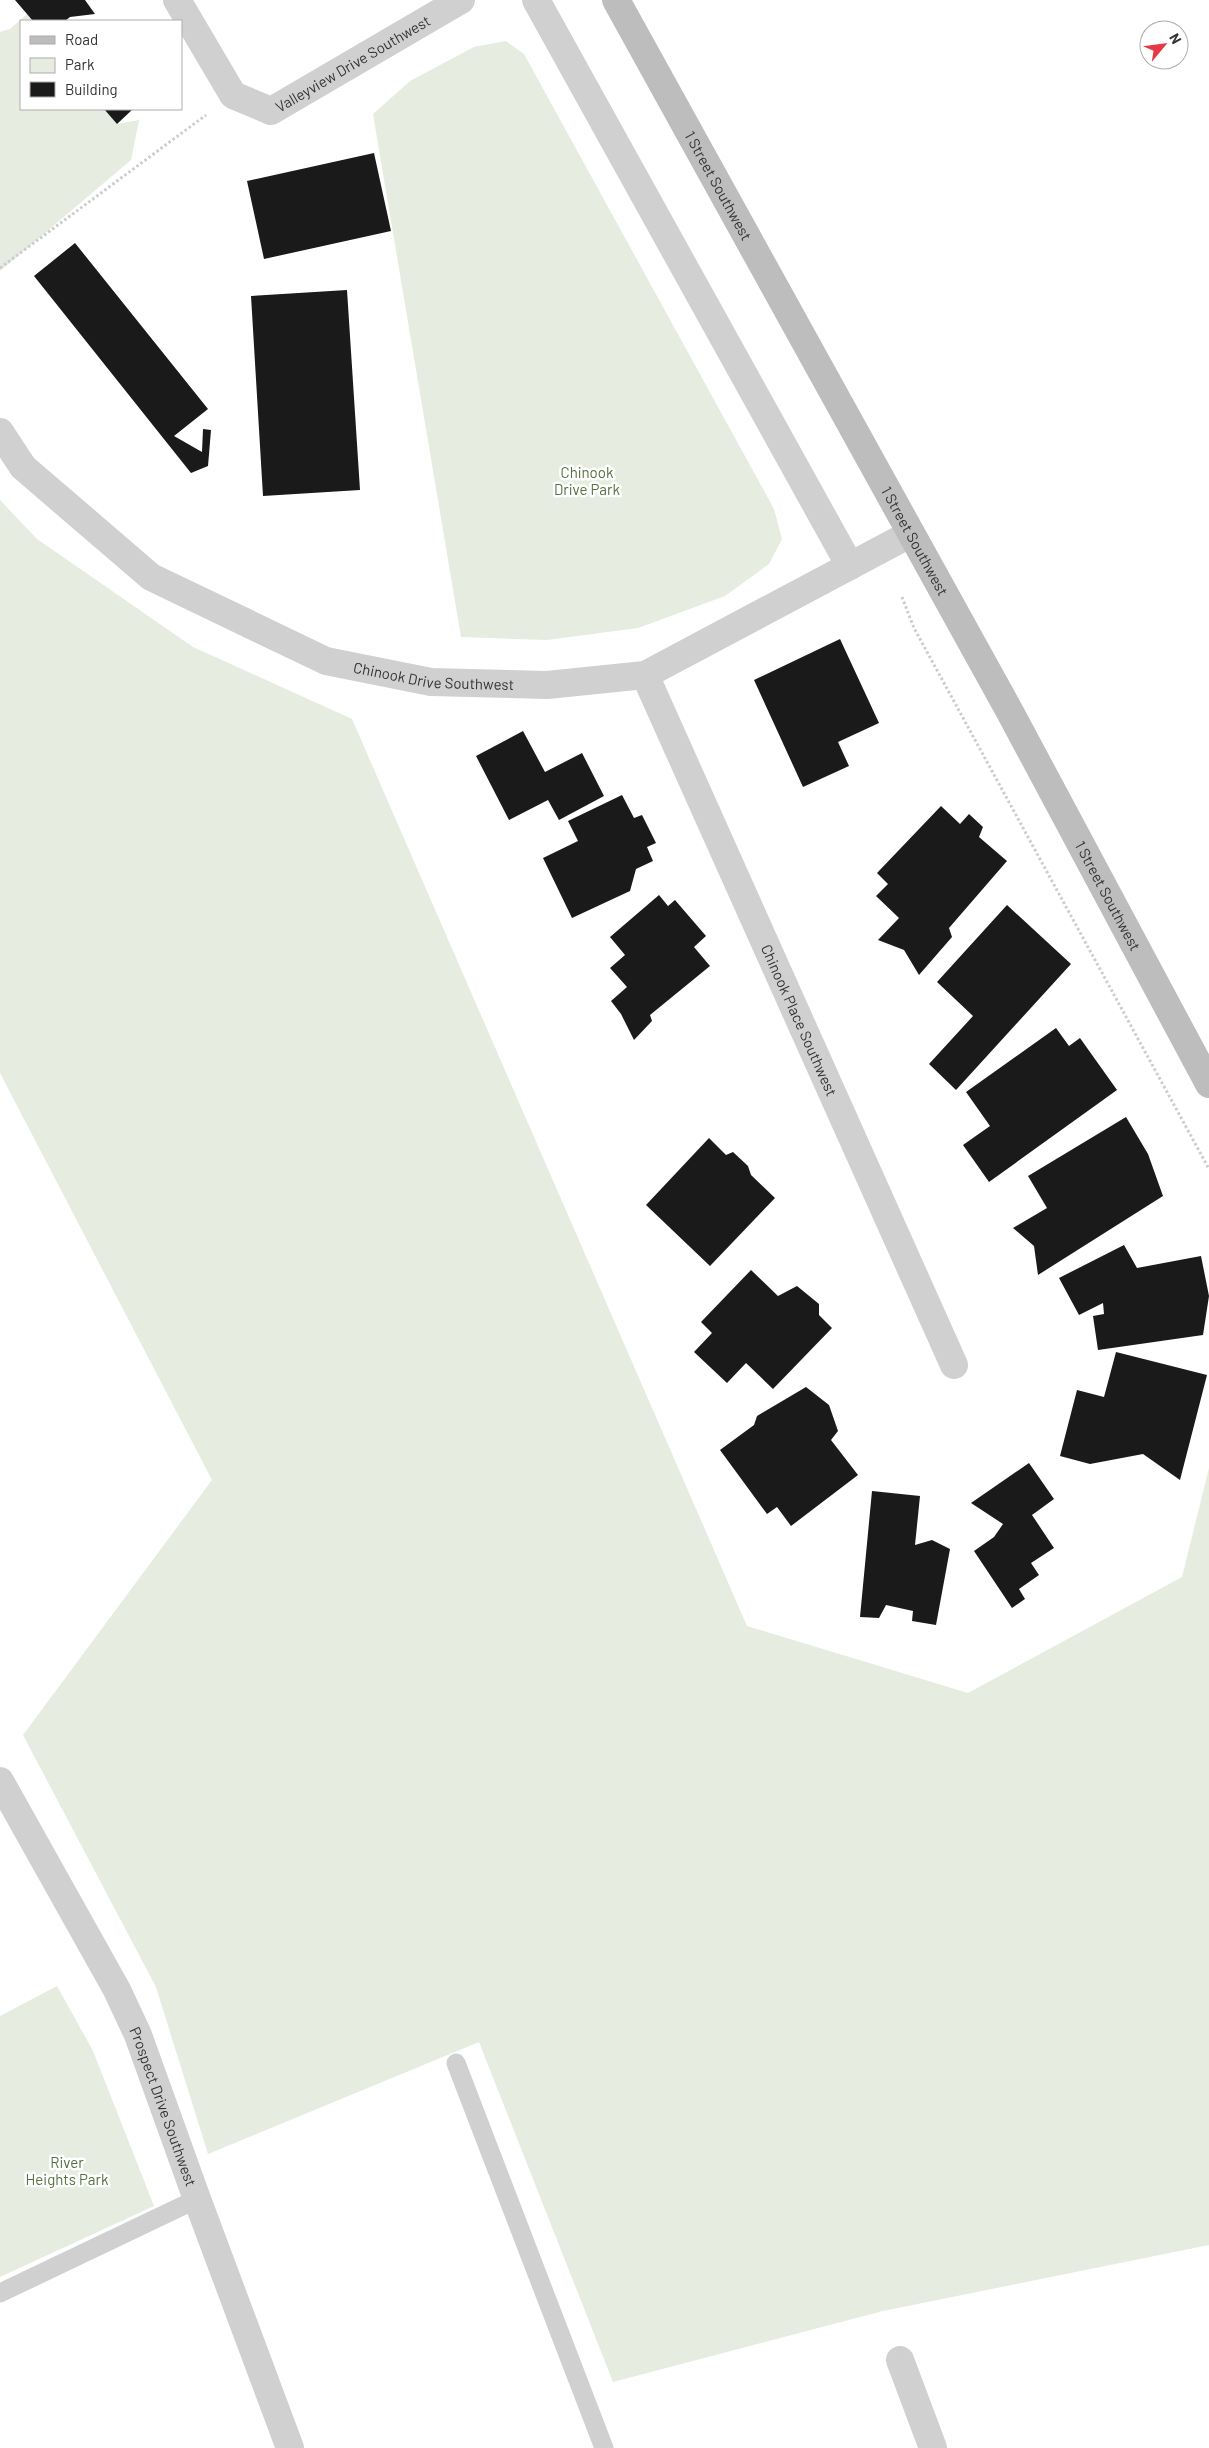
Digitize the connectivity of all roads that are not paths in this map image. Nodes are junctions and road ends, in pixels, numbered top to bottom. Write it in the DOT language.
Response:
graph roads {
  1 [pos="177,0"];
  2 [pos="461,0"];
  3 [pos="536,0"];
  4 [pos="616,0"];
  5 [pos="0,432"];
  6 [pos="910,534"];
  7 [pos="850,566"];
  8 [pos="644,675"];
  9 [pos="1209,1084"];
  10 [pos="954,1364"];
  11 [pos="0,1781"];
  12 [pos="456,2063"];
  13 [pos="196,2199"];
  14 [pos="0,2293"];
  15 [pos="900,2360"];
  16 [pos="290,2448"];
  17 [pos="604,2448"];
  18 [pos="933,2448"];
  1 -- 2 [label="street, Valleyview Drive Southwest"];
  3 -- 7 [label="street"];
  4 -- 6 [label="street, 1 Street Southwest"];
  5 -- 8 [label="street, Chinook Drive Southwest"];
  6 -- 7 [label="street, Chinook Drive Southwest"];
  6 -- 9 [label="street, 1 Street Southwest"];
  7 -- 8 [label="street, Chinook Drive Southwest"];
  8 -- 10 [label="street, Chinook Place Southwest"];
  11 -- 13 [label="street, Prospect Drive Southwest"];
  12 -- 17 [label="lane"];
  13 -- 14 [label="lane"];
  13 -- 16 [label="street, Prospect Drive Southwest"];
  15 -- 18 [label="street"];
}
